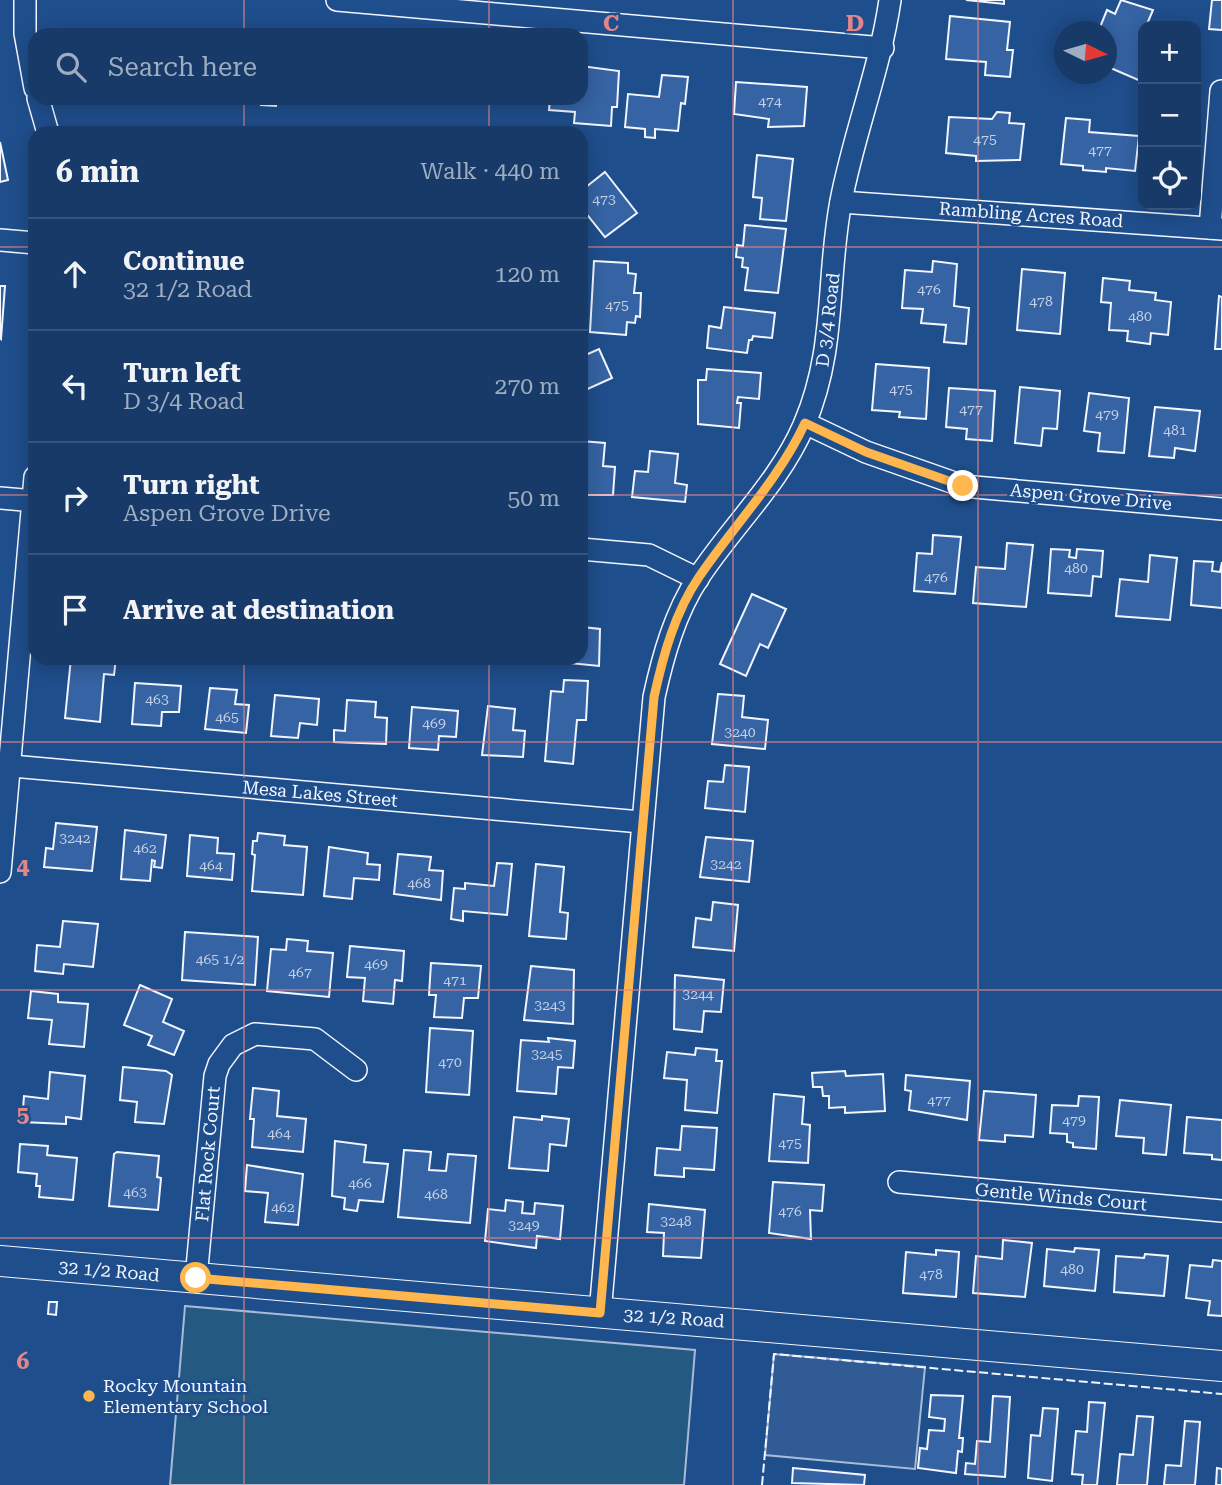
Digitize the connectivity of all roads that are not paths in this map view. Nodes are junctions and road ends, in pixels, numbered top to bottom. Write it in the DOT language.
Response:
graph roads {
  1 [pos="25,0"];
  2 [pos="337,0"];
  3 [pos="890,0"];
  4 [pos="883,48"];
  5 [pos="28,50"];
  6 [pos="1221,91"];
  7 [pos="40,105"];
  8 [pos="46,126"];
  9 [pos="841,202"];
  10 [pos="1216,229"];
  11 [pos="0,240"];
  12 [pos="28,242"];
  13 [pos="805,423"];
  14 [pos="0,498"];
  15 [pos="28,500"];
  16 [pos="1222,509"];
  17 [pos="588,550"];
  18 [pos="28,556"];
  19 [pos="698,579"];
  20 [pos="5,766"];
  21 [pos="640,822"];
  22 [pos="0,872"];
  23 [pos="356,1070"];
  24 [pos="899,1182"];
  25 [pos="1222,1211"];
  26 [pos="0,1261"];
  27 [pos="196,1278"];
  28 [pos="600,1313"];
  29 [pos="1222,1366"];
  1 -- 5 [label="street"];
  2 -- 4 [label="street"];
  3 -- 4 [label="street, D 3/4 Road"];
  4 -- 9 [label="street, D 3/4 Road"];
  6 -- 10 [label="street"];
  7 -- 8 [label="street"];
  9 -- 10 [label="street, Rambling Acres Road"];
  9 -- 13 [label="street, D 3/4 Road"];
  11 -- 12 [label="street"];
  13 -- 16 [label="street, Aspen Grove Drive"];
  13 -- 19 [label="street, D 3/4 Road"];
  14 -- 15 [label="street"];
  17 -- 19 [label="street"];
  18 -- 20 [label="street"];
  19 -- 21 [label="street, D 3/4 Road"];
  20 -- 21 [label="street, Mesa Lakes Street"];
  20 -- 22 [label="street"];
  21 -- 28 [label="street, D 3/4 Road"];
  23 -- 27 [label="street, Flat Rock Court"];
  24 -- 25 [label="street, Gentle Winds Court"];
  26 -- 27 [label="street, 32 1/2 Road"];
  27 -- 28 [label="street, 32 1/2 Road"];
  28 -- 29 [label="street, 32 1/2 Road"];
}
